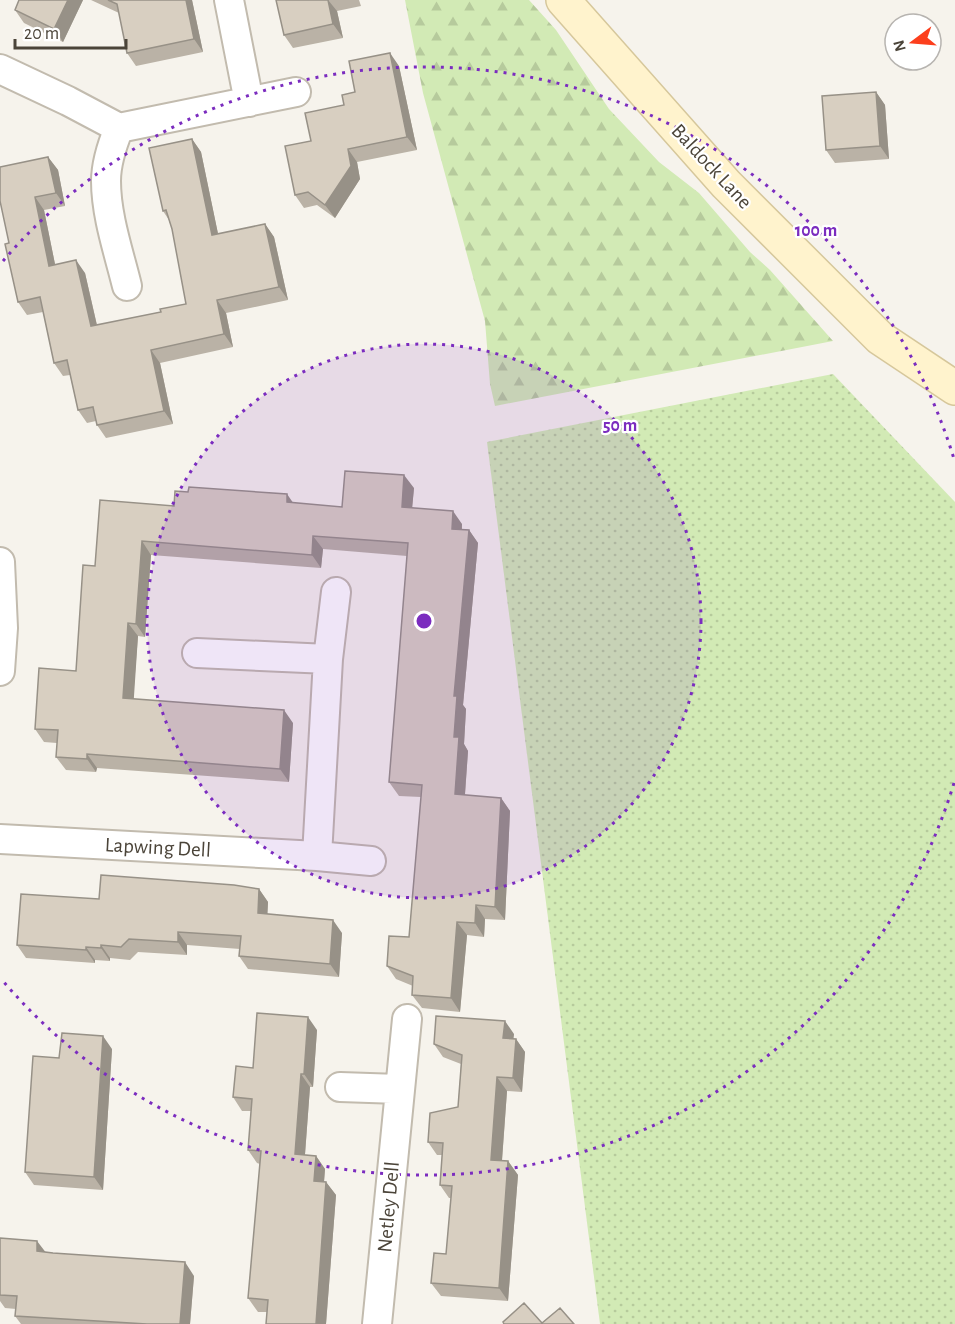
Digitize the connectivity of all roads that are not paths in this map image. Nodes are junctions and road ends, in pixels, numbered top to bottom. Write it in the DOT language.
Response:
graph roads {
  1 [pos="229,0"];
  2 [pos="564,0"];
  3 [pos="0,69"];
  4 [pos="296,92"];
  5 [pos="249,102"];
  6 [pos="118,128"];
  7 [pos="127,286"];
  8 [pos="955,388"];
  9 [pos="0,562"];
  10 [pos="336,592"];
  11 [pos="197,653"];
  12 [pos="328,658"];
  13 [pos="0,671"];
  14 [pos="0,839"];
  15 [pos="316,856"];
  16 [pos="371,861"];
  17 [pos="407,1019"];
  18 [pos="340,1087"];
  19 [pos="399,1089"];
  20 [pos="377,1324"];
  1 -- 5 [label="street"];
  2 -- 8 [label="street, Baldock Lane"];
  3 -- 6 [label="street"];
  4 -- 5 [label="street"];
  5 -- 6 [label="street"];
  6 -- 7 [label="street"];
  9 -- 13 [label="street"];
  10 -- 12 [label="street"];
  11 -- 12 [label="street"];
  12 -- 15 [label="street"];
  14 -- 15 [label="street, Lapwing Dell"];
  15 -- 16 [label="street, Lapwing Dell"];
  17 -- 19 [label="street, Netley Dell"];
  18 -- 19 [label="street"];
  19 -- 20 [label="street, Netley Dell"];
}
